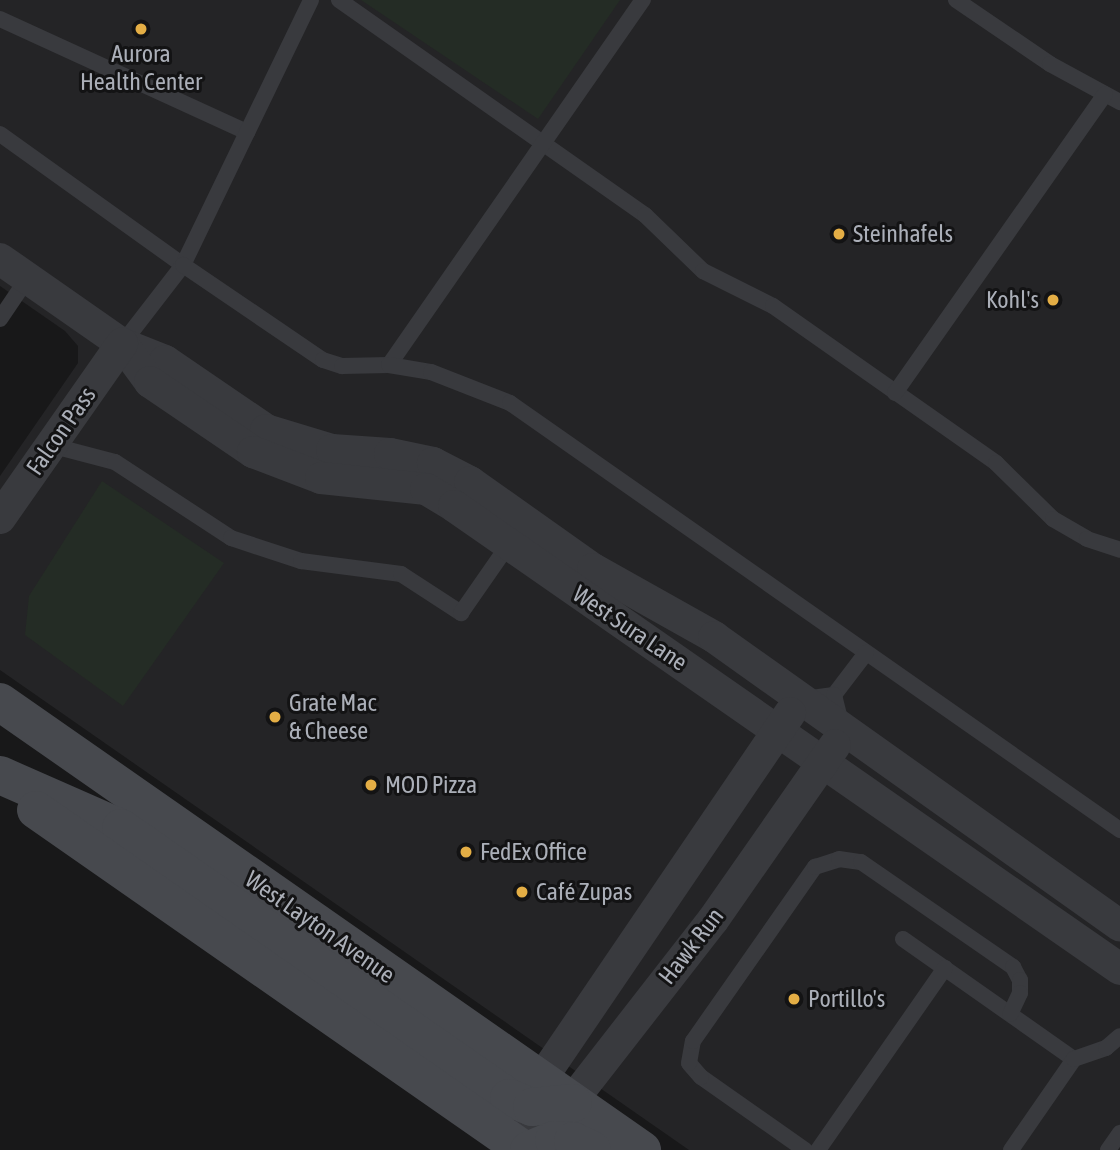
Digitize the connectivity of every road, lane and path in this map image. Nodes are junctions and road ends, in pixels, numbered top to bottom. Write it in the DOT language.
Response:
graph roads {
  1 [pos="311,0"];
  2 [pos="339,0"];
  3 [pos="643,0"];
  4 [pos="956,0"];
  5 [pos="0,19"];
  6 [pos="1105,94"];
  7 [pos="1120,102"];
  8 [pos="247,132"];
  9 [pos="0,134"];
  10 [pos="543,143"];
  11 [pos="0,259"];
  12 [pos="183,265"];
  13 [pos="27,279"];
  14 [pos="0,319"];
  15 [pos="122,344"];
  16 [pos="389,365"];
  17 [pos="895,393"];
  18 [pos="50,445"];
  19 [pos="0,518"];
  20 [pos="517,533"];
  21 [pos="1120,550"];
  22 [pos="866,653"];
  23 [pos="834,695"];
  24 [pos="799,700"];
  25 [pos="0,702"];
  26 [pos="779,729"];
  27 [pos="844,732"];
  28 [pos="824,760"];
  29 [pos="0,775"];
  30 [pos="0,784"];
  31 [pos="1120,830"];
  32 [pos="1120,926"];
  33 [pos="903,939"];
  34 [pos="945,968"];
  35 [pos="1120,970"];
  36 [pos="1010,1014"];
  37 [pos="1120,1036"];
  38 [pos="1074,1059"];
  39 [pos="536,1094"];
  40 [pos="573,1103"];
  41 [pos="1120,1133"];
  42 [pos="527,1150"];
  43 [pos="592,1150"];
  44 [pos="642,1150"];
  45 [pos="805,1150"];
  46 [pos="818,1150"];
  47 [pos="1011,1150"];
  48 [pos="1108,1150"];
  1 -- 8 [label="lane"];
  2 -- 10 [label="lane"];
  3 -- 10 [label="lane"];
  4 -- 6 [label="lane"];
  5 -- 8 [label="lane"];
  6 -- 7 [label="lane"];
  6 -- 17 [label="lane"];
  8 -- 12 [label="lane"];
  9 -- 12 [label="lane"];
  10 -- 16 [label="lane"];
  10 -- 17 [label="lane"];
  11 -- 13 [label="street, West Sura Lane"];
  12 -- 15 [label="lane"];
  12 -- 16 [label="lane"];
  13 -- 14 [label="lane"];
  13 -- 15 [label="street, West Sura Lane"];
  15 -- 18 [label="street, Falcon Pass"];
  15 -- 20 [label="street, West Sura Lane"];
  16 -- 22 [label="lane"];
  17 -- 21 [label="lane"];
  18 -- 19 [label="street, Falcon Pass"];
  18 -- 20 [label="lane"];
  20 -- 24 [label="street, West Sura Lane"];
  20 -- 26 [label="street, West Sura Lane"];
  22 -- 23 [label="lane"];
  22 -- 31 [label="lane"];
  23 -- 24 [label="lane"];
  23 -- 27 [label="lane"];
  24 -- 26 [label="street, Hawk Run"];
  24 -- 27 [label="street, West Sura Lane"];
  25 -- 39 [label="main road, West Layton Avenue"];
  26 -- 28 [label="street, West Sura Lane"];
  26 -- 39 [label="street, Hawk Run"];
  27 -- 28 [label="street, Hawk Run"];
  27 -- 32 [label="street, West Sura Lane"];
  28 -- 35 [label="street, West Sura Lane"];
  28 -- 40 [label="street, Hawk Run"];
  29 -- 39 [label="main road"];
  30 -- 42 [label="main road"];
  33 -- 34 [label="lane"];
  34 -- 36 [label="lane"];
  34 -- 46 [label="lane"];
  36 -- 38 [label="lane"];
  36 -- 45 [label="lane"];
  37 -- 38 [label="lane"];
  38 -- 47 [label="lane"];
  39 -- 40 [label="main road, West Layton Avenue"];
  39 -- 42 [label="street"];
  40 -- 42 [label="street, Hawk Run"];
  40 -- 44 [label="main road, West Layton Avenue"];
  41 -- 48 [label="lane"];
  42 -- 43 [label="main road"];
}
